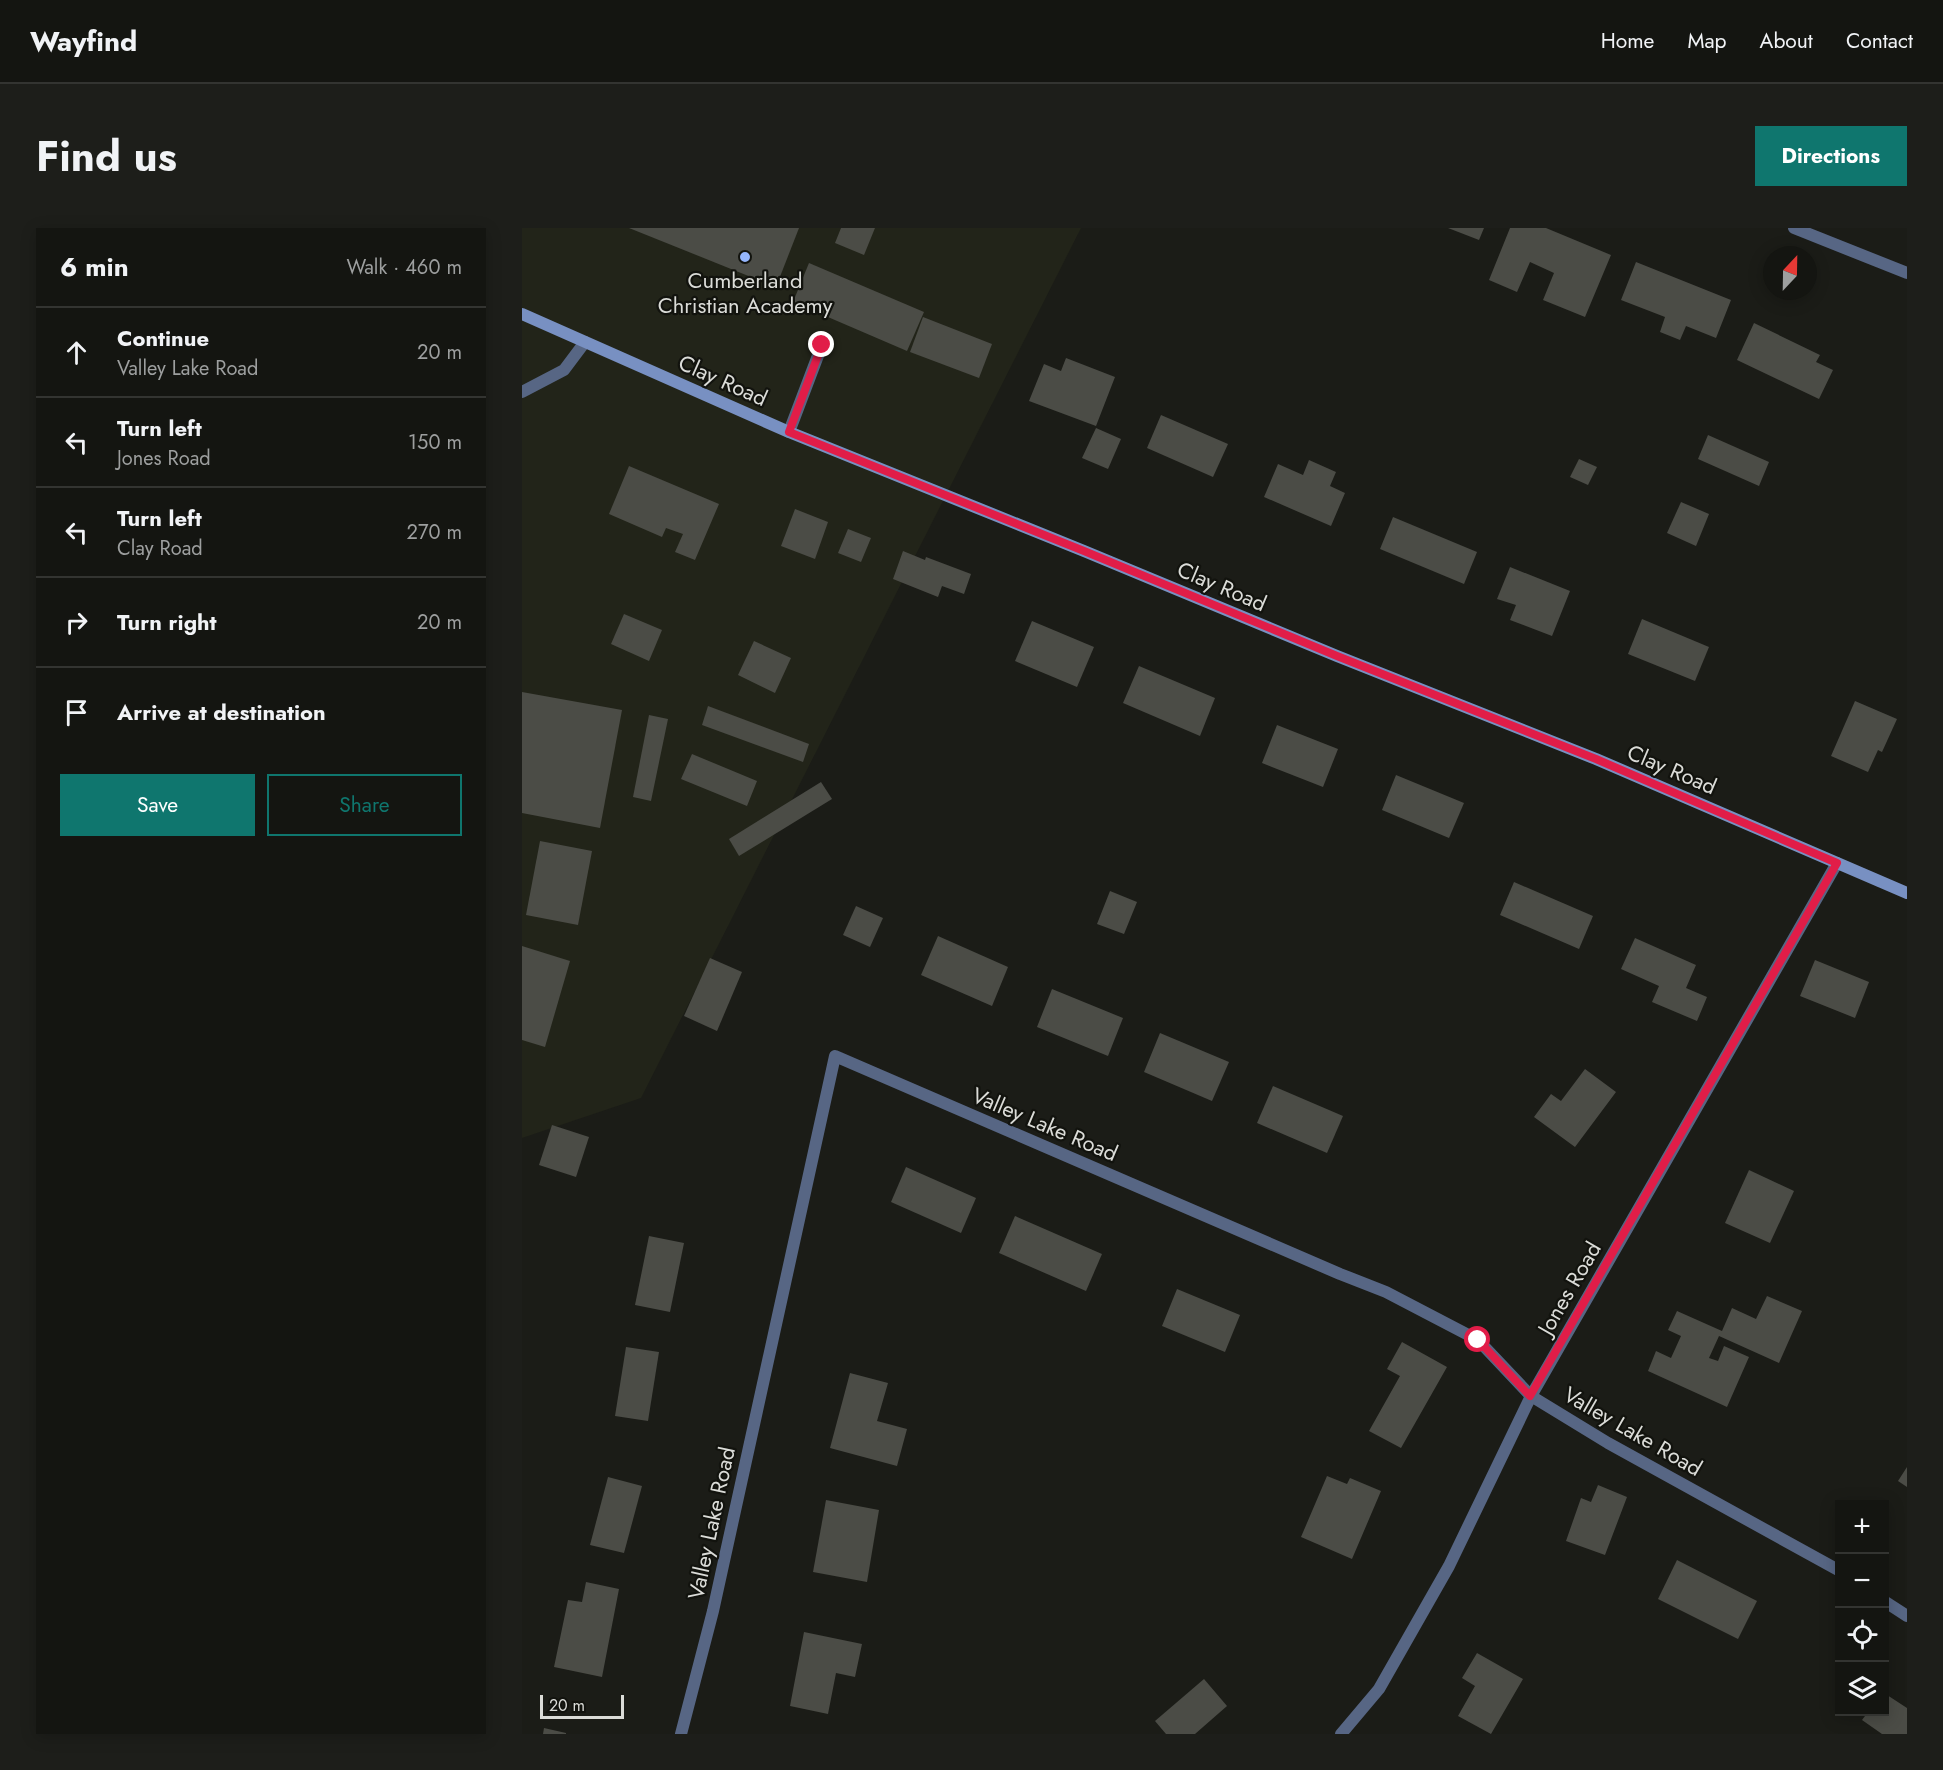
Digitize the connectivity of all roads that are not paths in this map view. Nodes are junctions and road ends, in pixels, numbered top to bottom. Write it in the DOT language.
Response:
graph roads {
  1 [pos="1794,228"];
  2 [pos="1907,273"];
  3 [pos="522,314"];
  4 [pos="585,342"];
  5 [pos="822,345"];
  6 [pos="522,392"];
  7 [pos="789,432"];
  8 [pos="1837,863"];
  9 [pos="1907,893"];
  10 [pos="1530,1396"];
  11 [pos="1835,1569"];
  12 [pos="1889,1604"];
  13 [pos="1907,1616"];
  14 [pos="681,1734"];
  15 [pos="1341,1734"];
  1 -- 2 [label="street"];
  3 -- 4 [label="street, Clay Road"];
  4 -- 6 [label="street"];
  4 -- 7 [label="street, Clay Road"];
  5 -- 7 [label="street"];
  7 -- 8 [label="street, Clay Road"];
  8 -- 9 [label="street, Clay Road"];
  8 -- 10 [label="street, Jones Road"];
  10 -- 11 [label="street, Valley Lake Road"];
  10 -- 14 [label="street, Valley Lake Road"];
  10 -- 15 [label="street, Jones Road"];
  12 -- 13 [label="street"];
}
